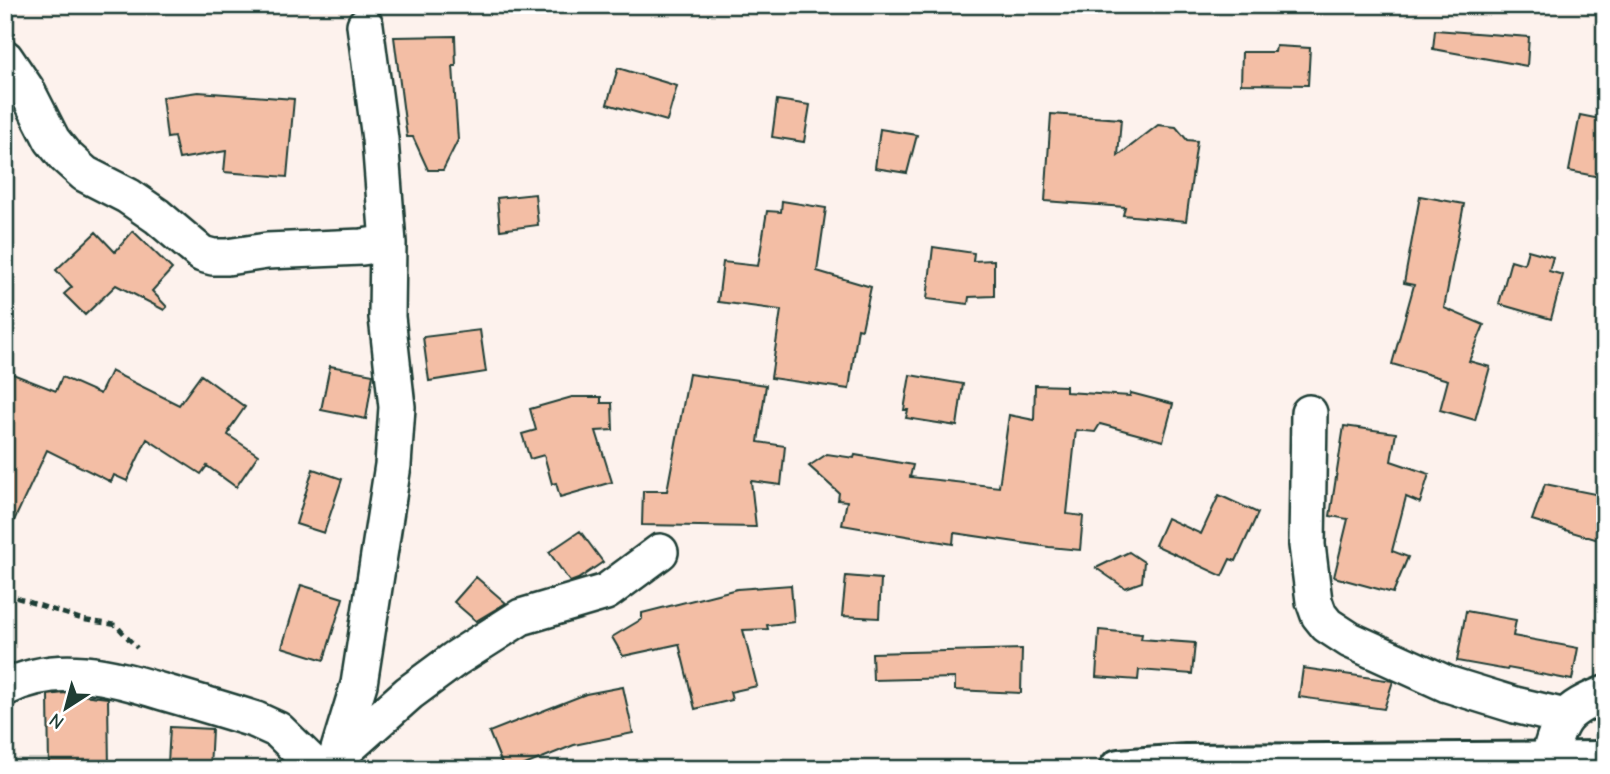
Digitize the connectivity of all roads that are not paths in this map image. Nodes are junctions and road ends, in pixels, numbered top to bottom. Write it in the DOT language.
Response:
graph roads {
  1 [pos="365,25"];
  2 [pos="5,58"];
  3 [pos="388,243"];
  4 [pos="1309,414"];
  5 [pos="660,552"];
  6 [pos="5,688"];
  7 [pos="1605,694"];
  8 [pos="1565,717"];
  9 [pos="1548,761"];
  10 [pos="1605,761"];
  11 [pos="329,765"];
  12 [pos="1119,769"];
  1 -- 3 [label="street"];
  2 -- 3 [label="street"];
  3 -- 11 [label="street"];
  4 -- 8 [label="street"];
  5 -- 11 [label="street"];
  6 -- 11 [label="street"];
  7 -- 8 [label="street"];
  8 -- 9 [label="street"];
  9 -- 10 [label="main road"];
  9 -- 12 [label="main road"];
}
